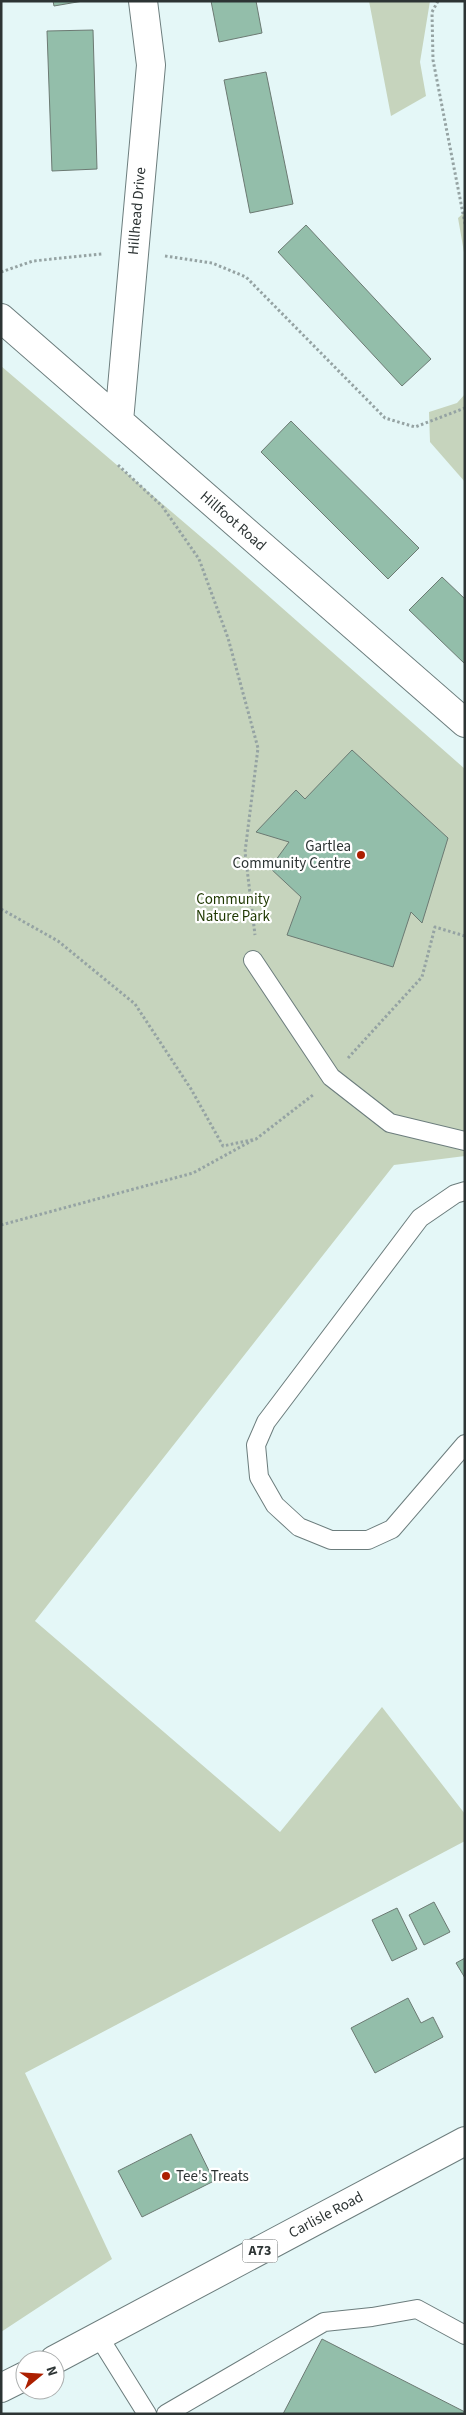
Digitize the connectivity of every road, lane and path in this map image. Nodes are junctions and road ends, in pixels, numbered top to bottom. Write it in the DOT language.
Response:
graph roads {
  1 [pos="143,1"];
  2 [pos="438,1"];
  3 [pos="465,224"];
  4 [pos="134,251"];
  5 [pos="1,272"];
  6 [pos="1,318"];
  7 [pos="465,408"];
  8 [pos="119,422"];
  9 [pos="115,462"];
  10 [pos="465,723"];
  11 [pos="1,909"];
  12 [pos="465,936"];
  13 [pos="253,960"];
  14 [pos="331,1077"];
  15 [pos="256,1139"];
  16 [pos="465,1141"];
  17 [pos="465,1191"];
  18 [pos="1,1225"];
  19 [pos="465,1444"];
  20 [pos="465,2141"];
  21 [pos="465,2335"];
  22 [pos="99,2336"];
  23 [pos="65,2354"];
  24 [pos="15,2381"];
  25 [pos="1,2388"];
  26 [pos="147,2414"];
  27 [pos="166,2414"];
  1 -- 4 [label="street, Hillhead Drive"];
  2 -- 3 [label="path"];
  4 -- 5 [label="path"];
  4 -- 7 [label="path"];
  4 -- 8 [label="street, Hillhead Drive"];
  6 -- 8 [label="street, Hillfoot Road"];
  8 -- 10 [label="street, Hillfoot Road"];
  9 -- 13 [label="path"];
  11 -- 15 [label="path"];
  12 -- 14 [label="path"];
  13 -- 14 [label="lane"];
  14 -- 15 [label="path"];
  14 -- 16 [label="lane"];
  15 -- 18 [label="path"];
  17 -- 19 [label="lane"];
  20 -- 22 [label="street, Carlisle Road / A73"];
  21 -- 27 [label="lane"];
  22 -- 23 [label="street, Carlisle Road / A73"];
  22 -- 26 [label="lane"];
  24 -- 25 [label="street"];
}
